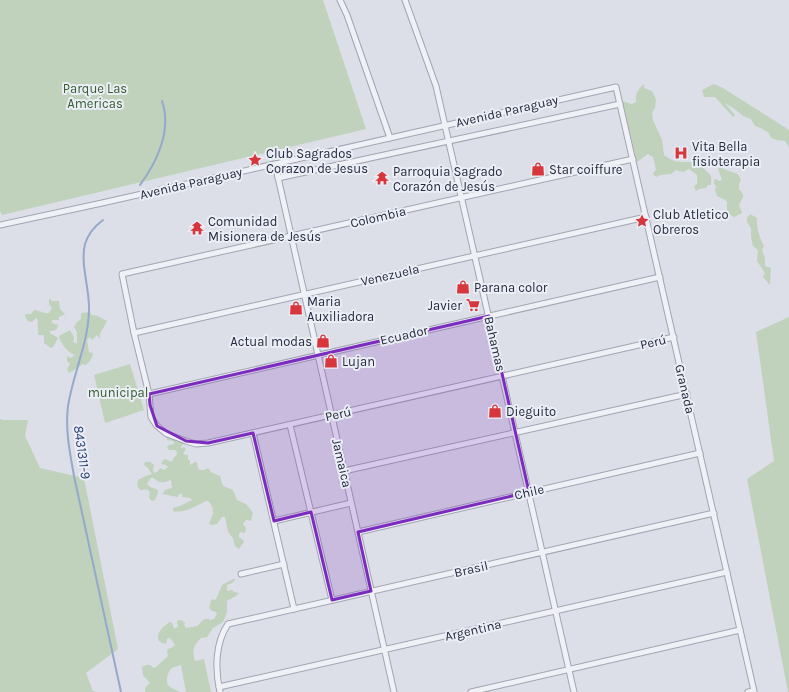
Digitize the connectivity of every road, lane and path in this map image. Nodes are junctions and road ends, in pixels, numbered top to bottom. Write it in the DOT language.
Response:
graph roads {
  1 [pos="340,0"];
  2 [pos="405,0"];
  3 [pos="616,87"];
  4 [pos="620,104"];
  5 [pos="445,126"];
  6 [pos="390,138"];
  7 [pos="449,141"];
  8 [pos="633,159"];
  9 [pos="275,164"];
  10 [pos="278,178"];
  11 [pos="462,198"];
  12 [pos="646,217"];
  13 [pos="0,225"];
  14 [pos="291,236"];
  15 [pos="475,256"];
  16 [pos="122,274"];
  17 [pos="660,277"];
  18 [pos="304,295"];
  19 [pos="489,316"];
  20 [pos="134,333"];
  21 [pos="674,337"];
  22 [pos="318,355"];
  23 [pos="502,376"];
  24 [pos="149,394"];
  25 [pos="687,394"];
  26 [pos="332,415"];
  27 [pos="290,425"];
  28 [pos="253,433"];
  29 [pos="515,433"];
  30 [pos="700,453"];
  31 [pos="344,471"];
  32 [pos="529,492"];
  33 [pos="351,503"];
  34 [pos="311,512"];
  35 [pos="714,514"];
  36 [pos="274,521"];
  37 [pos="358,532"];
  38 [pos="542,552"];
  39 [pos="284,564"];
  40 [pos="727,572"];
  41 [pos="241,574"];
  42 [pos="371,591"];
  43 [pos="332,600"];
  44 [pos="294,608"];
  45 [pos="556,611"];
  46 [pos="740,630"];
  47 [pos="384,650"];
  48 [pos="569,669"];
  49 [pos="220,689"];
  50 [pos="394,692"];
  51 [pos="471,692"];
  52 [pos="574,692"];
  53 [pos="748,692"];
  1 -- 6 [label="street"];
  2 -- 5 [label="street, Bahamas"];
  3 -- 4 [label="street, Granada"];
  3 -- 5 [label="street, Avenida Paraguay"];
  4 -- 7 [label="street"];
  4 -- 8 [label="street, Granada"];
  5 -- 6 [label="street, Avenida Paraguay"];
  5 -- 7 [label="street, Bahamas"];
  6 -- 9 [label="street, Avenida Paraguay"];
  7 -- 10 [label="street"];
  7 -- 11 [label="street, Bahamas"];
  8 -- 11 [label="street, Colombia"];
  8 -- 12 [label="street, Granada"];
  9 -- 10 [label="street, Jamaica"];
  9 -- 13 [label="street, Avenida Paraguay"];
  10 -- 14 [label="street, Jamaica"];
  11 -- 14 [label="street, Colombia"];
  11 -- 15 [label="street, Bahamas"];
  12 -- 15 [label="street, Venezuela"];
  12 -- 17 [label="street, Granada"];
  14 -- 16 [label="street, Colombia"];
  14 -- 18 [label="street, Jamaica"];
  15 -- 18 [label="street, Venezuela"];
  15 -- 19 [label="street, Bahamas"];
  16 -- 20 [label="street, Perú"];
  17 -- 19 [label="street, Ecuador"];
  17 -- 21 [label="street, Granada"];
  18 -- 20 [label="street, Venezuela"];
  18 -- 22 [label="street, Jamaica"];
  19 -- 22 [label="street, Ecuador"];
  19 -- 23 [label="street, Bahamas"];
  20 -- 24 [label="street, Perú"];
  21 -- 23 [label="street, Perú"];
  21 -- 25 [label="street, Granada"];
  22 -- 24 [label="street, Ecuador"];
  22 -- 26 [label="street, Jamaica"];
  23 -- 26 [label="street, Perú"];
  23 -- 29 [label="street, Bahamas"];
  24 -- 28 [label="street, Perú"];
  25 -- 29 [label="street"];
  25 -- 30 [label="street, Granada"];
  26 -- 27 [label="street, Perú"];
  26 -- 31 [label="street, Jamaica"];
  27 -- 28 [label="street, Perú"];
  27 -- 34 [label="street"];
  28 -- 36 [label="street"];
  29 -- 31 [label="street"];
  29 -- 32 [label="street, Bahamas"];
  30 -- 32 [label="street, Chile"];
  30 -- 35 [label="street, Granada"];
  31 -- 33 [label="street, Jamaica"];
  32 -- 37 [label="street, Chile"];
  32 -- 38 [label="street, Bahamas"];
  33 -- 34 [label="street"];
  33 -- 37 [label="street, Jamaica"];
  34 -- 36 [label="street"];
  34 -- 43 [label="street"];
  35 -- 38 [label="street, Brasil"];
  35 -- 40 [label="street, Granada"];
  36 -- 39 [label="street"];
  37 -- 42 [label="street, Jamaica"];
  38 -- 42 [label="street, Brasil"];
  38 -- 45 [label="street, Bahamas"];
  39 -- 41 [label="street"];
  39 -- 44 [label="street"];
  40 -- 45 [label="street, Argentina"];
  40 -- 46 [label="street, Granada"];
  42 -- 43 [label="street, Brasil"];
  42 -- 47 [label="street, Jamaica"];
  43 -- 44 [label="street, Brasil"];
  44 -- 49 [label="street, Brasil"];
  45 -- 47 [label="street, Argentina"];
  45 -- 48 [label="street, Bahamas"];
  46 -- 48 [label="street"];
  46 -- 53 [label="street, Granada"];
  47 -- 49 [label="street, Argentina"];
  47 -- 50 [label="street, Jamaica"];
  48 -- 51 [label="street"];
  48 -- 52 [label="street, Bahamas"];
}
